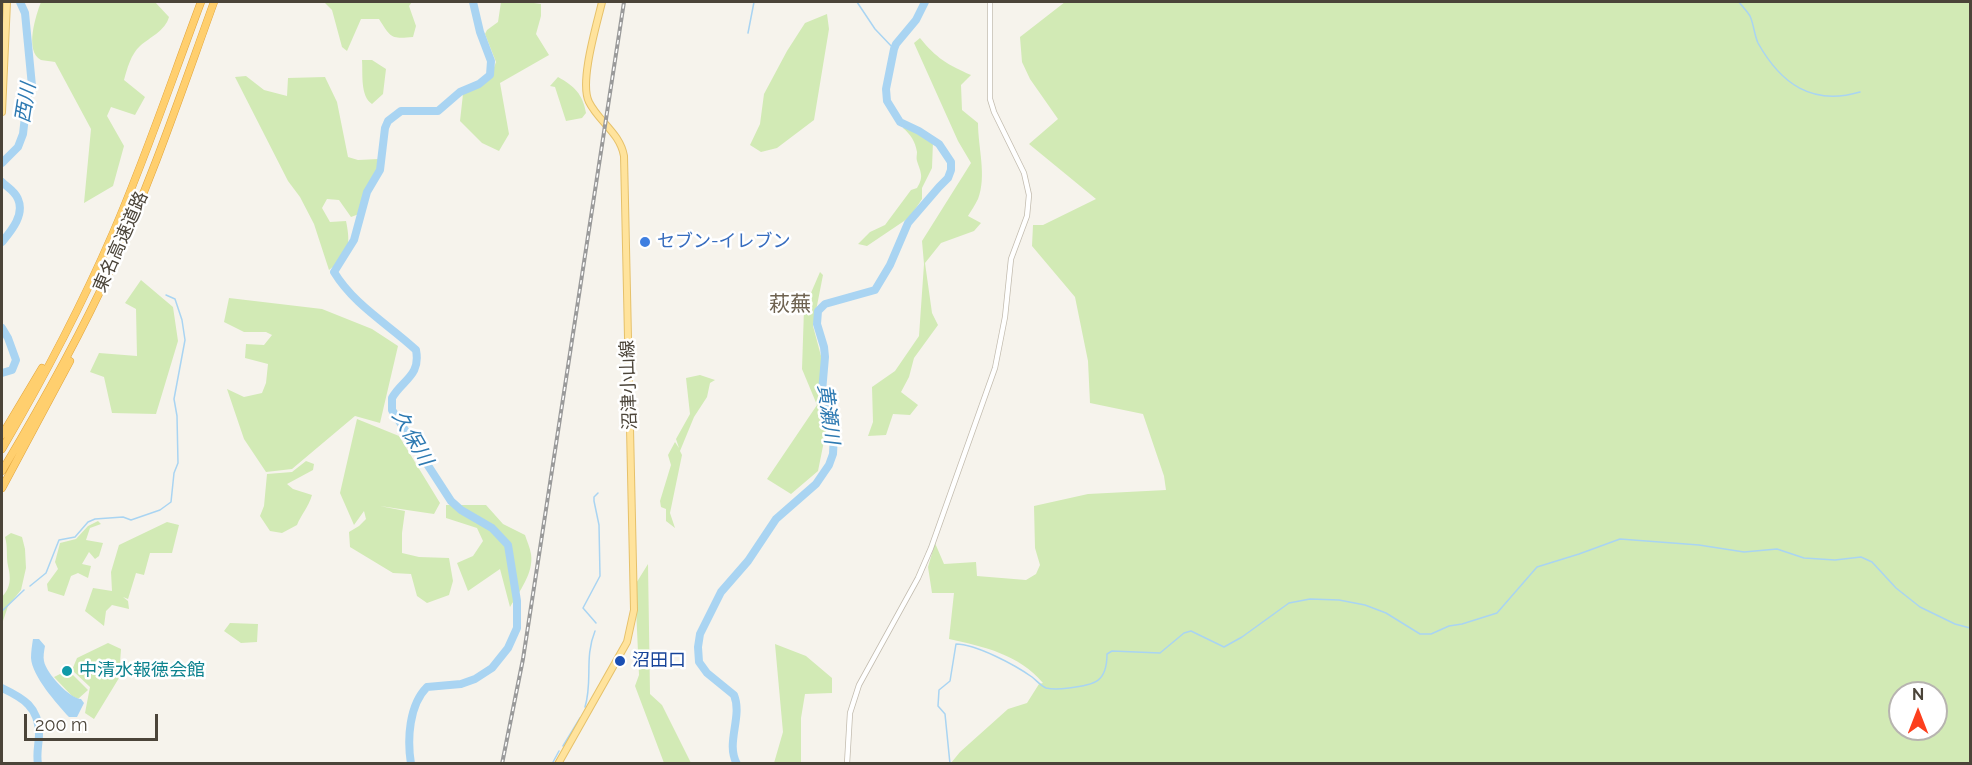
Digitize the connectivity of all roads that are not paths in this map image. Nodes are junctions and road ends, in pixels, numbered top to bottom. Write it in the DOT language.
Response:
graph roads {
  1 [pos="7,2"];
  2 [pos="201,2"];
  3 [pos="214,2"];
  4 [pos="602,2"];
  5 [pos="990,2"];
  6 [pos="2,112"];
  7 [pos="101,261"];
  8 [pos="112,266"];
  9 [pos="2,435"];
  10 [pos="2,448"];
  11 [pos="2,471"];
  12 [pos="2,488"];
  13 [pos="558,764"];
  14 [pos="846,764"];
  1 -- 6 [label="main road"];
  2 -- 7 [label="highway, 東名高速道路"];
  3 -- 8 [label="highway, 東名高速道路"];
  4 -- 13 [label="main road, 沼津小山線"];
  5 -- 14 [label="street"];
  7 -- 9 [label="highway"];
  7 -- 10 [label="highway, 東名高速道路"];
  8 -- 11 [label="highway, 東名高速道路"];
  8 -- 12 [label="highway"];
}
